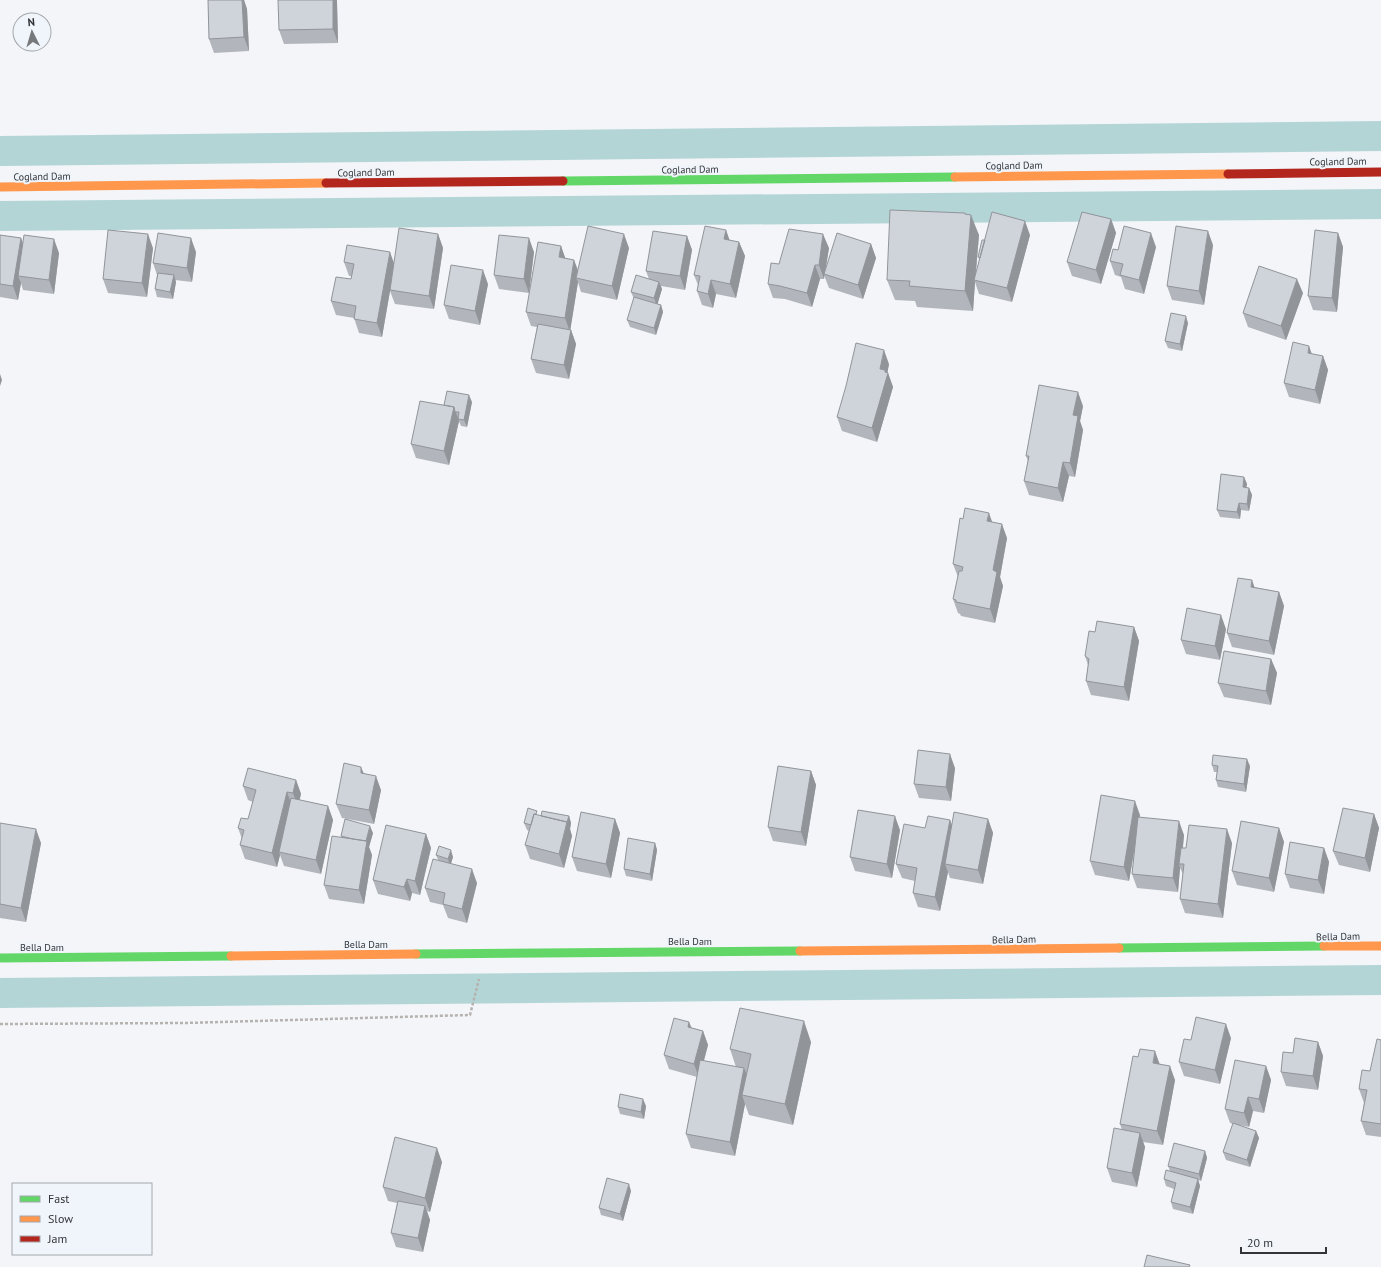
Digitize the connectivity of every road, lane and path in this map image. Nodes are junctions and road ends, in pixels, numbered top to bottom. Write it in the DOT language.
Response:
graph roads {
  1 [pos="1381,172"];
  2 [pos="0,188"];
  3 [pos="1381,946"];
  4 [pos="0,958"];
  5 [pos="480,974"];
  6 [pos="0,1024"];
  1 -- 2 [label="street, Cogland Dam"];
  3 -- 4 [label="street, Bella Dam"];
  5 -- 6 [label="path"];
}
